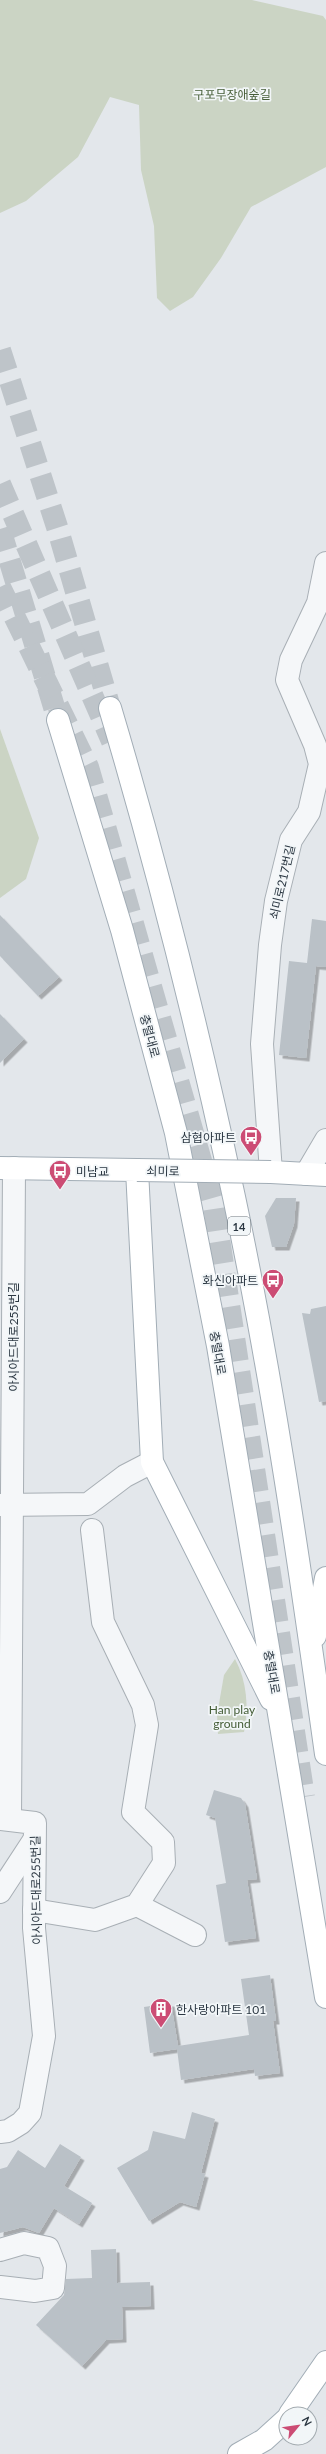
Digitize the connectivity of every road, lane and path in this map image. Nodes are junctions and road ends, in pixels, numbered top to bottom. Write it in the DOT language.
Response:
graph roads {
  1 [pos="326,563"];
  2 [pos="110,708"];
  3 [pos="58,720"];
  4 [pos="326,1140"];
  5 [pos="7,1168"];
  6 [pos="137,1170"];
  7 [pos="271,1172"];
  8 [pos="316,1174"];
  9 [pos="152,1462"];
  10 [pos="6,1505"];
  11 [pos="92,1530"];
  12 [pos="326,1578"];
  13 [pos="312,1654"];
  14 [pos="280,1718"];
  15 [pos="326,1754"];
  16 [pos="5,1819"];
  17 [pos="34,1840"];
  18 [pos="0,1892"];
  19 [pos="137,1905"];
  20 [pos="34,1910"];
  21 [pos="195,1935"];
  22 [pos="326,1997"];
  23 [pos="0,2132"];
  24 [pos="0,2250"];
  25 [pos="0,2287"];
  26 [pos="326,2362"];
  27 [pos="296,2406"];
  28 [pos="278,2427"];
  29 [pos="239,2454"];
  1 -- 7 [label="street, 쇠미로217번길"];
  2 -- 13 [label="main road, 14"];
  3 -- 14 [label="main road, 충렬대로"];
  4 -- 8 [label="street"];
  5 -- 6 [label="main road, 쇠미로"];
  5 -- 10 [label="street, 아시아드대로255번길"];
  6 -- 7 [label="main road, 쇠미로, bridge"];
  6 -- 9 [label="main road"];
  7 -- 8 [label="main road, 쇠미로"];
  9 -- 10 [label="street"];
  9 -- 14 [label="main road"];
  10 -- 16 [label="street, 아시아드대로255번길"];
  11 -- 19 [label="street"];
  12 -- 13 [label="main road"];
  13 -- 15 [label="main road, 14"];
  14 -- 22 [label="main road, 충렬대로"];
  16 -- 17 [label="street, 아시아드대로255번길"];
  17 -- 18 [label="street"];
  17 -- 20 [label="street, 아시아드대로255번길"];
  19 -- 20 [label="street"];
  19 -- 21 [label="street"];
  20 -- 23 [label="street, 아시아드대로255번길"];
  24 -- 25 [label="street"];
  26 -- 27 [label="main road"];
  28 -- 29 [label="main road"];
}
